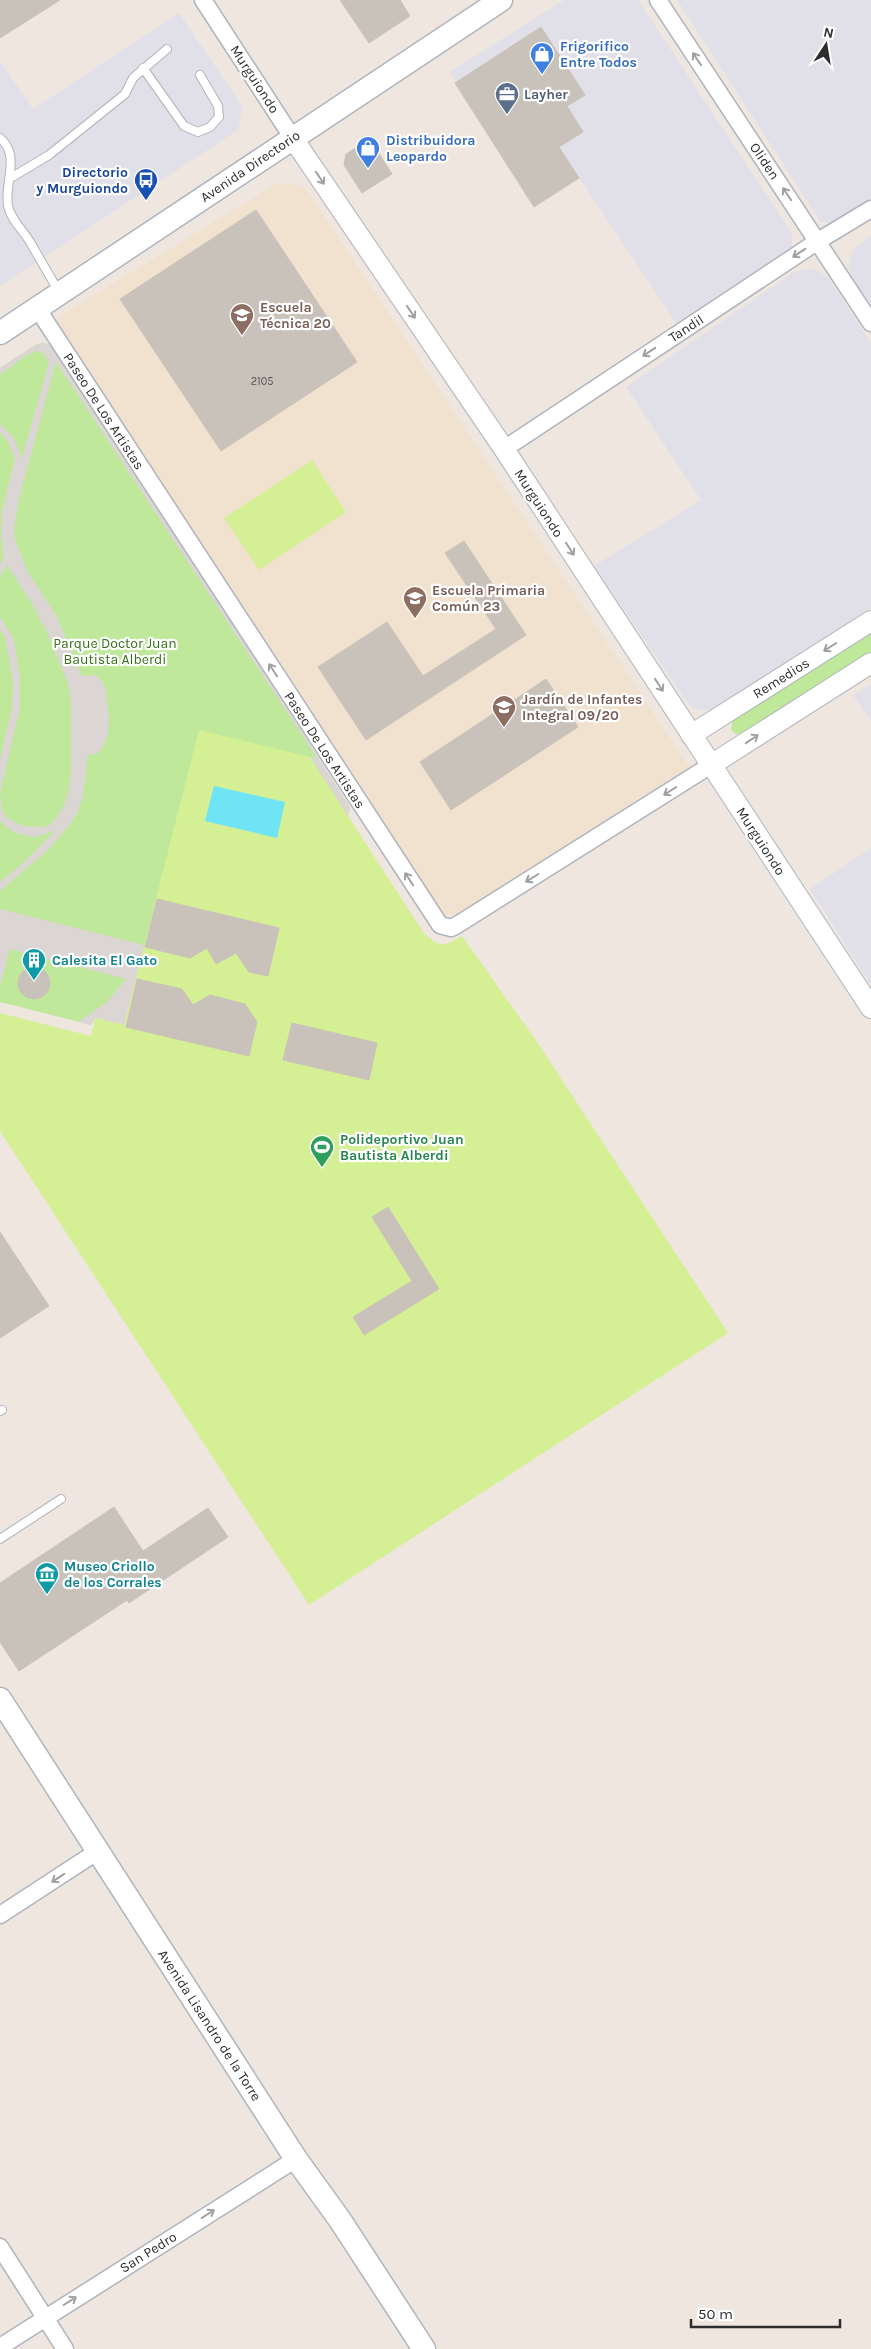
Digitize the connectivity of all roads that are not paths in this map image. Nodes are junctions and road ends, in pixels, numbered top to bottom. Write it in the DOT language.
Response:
graph roads {
  1 [pos="203,0"];
  2 [pos="501,0"];
  3 [pos="658,0"];
  4 [pos="167,49"];
  5 [pos="143,68"];
  6 [pos="200,75"];
  7 [pos="0,138"];
  8 [pos="292,138"];
  9 [pos="8,180"];
  10 [pos="871,210"];
  11 [pos="818,241"];
  12 [pos="60,293"];
  13 [pos="37,308"];
  14 [pos="871,323"];
  15 [pos="0,333"];
  16 [pos="504,448"];
  17 [pos="871,621"];
  18 [pos="871,663"];
  19 [pos="691,735"];
  20 [pos="711,765"];
  21 [pos="871,1008"];
  22 [pos="61,1499"];
  23 [pos="0,1538"];
  24 [pos="0,1700"];
  25 [pos="98,1851"];
  26 [pos="0,1915"];
  27 [pos="296,2159"];
  28 [pos="0,2247"];
  29 [pos="45,2317"];
  30 [pos="0,2347"];
  31 [pos="66,2349"];
  32 [pos="424,2349"];
  1 -- 8 [label="street, Murguiondo"];
  2 -- 8 [label="main road, Avenida Directorio"];
  11 -- 3 [label="street, Oliden, one-way"];
  4 -- 5 [label="lane"];
  5 -- 6 [label="lane"];
  5 -- 9 [label="lane"];
  7 -- 9 [label="lane"];
  8 -- 12 [label="main road, Avenida Directorio"];
  8 -- 16 [label="street, Murguiondo, one-way"];
  9 -- 12 [label="lane"];
  10 -- 11 [label="street, Tandil"];
  11 -- 14 [label="street, Oliden"];
  11 -- 16 [label="street, Tandil, one-way"];
  12 -- 13 [label="main road, Avenida Directorio"];
  13 -- 15 [label="main road, Avenida Directorio"];
  20 -- 13 [label="street, Paseo De Los Artistas, one-way"];
  16 -- 19 [label="street, Murguiondo, one-way"];
  17 -- 19 [label="street, Remedios, one-way"];
  20 -- 18 [label="street, one-way"];
  19 -- 20 [label="street, Murguiondo"];
  20 -- 21 [label="street, Murguiondo"];
  22 -- 23 [label="lane"];
  24 -- 25 [label="main road, Avenida Lisandro de la Torre"];
  25 -- 26 [label="street, one-way"];
  25 -- 27 [label="main road, Avenida Lisandro de la Torre"];
  29 -- 27 [label="street, San Pedro, one-way"];
  27 -- 32 [label="main road, Avenida Lisandro de la Torre"];
  28 -- 29 [label="street"];
  29 -- 30 [label="street, San Pedro"];
  29 -- 31 [label="street"];
}
